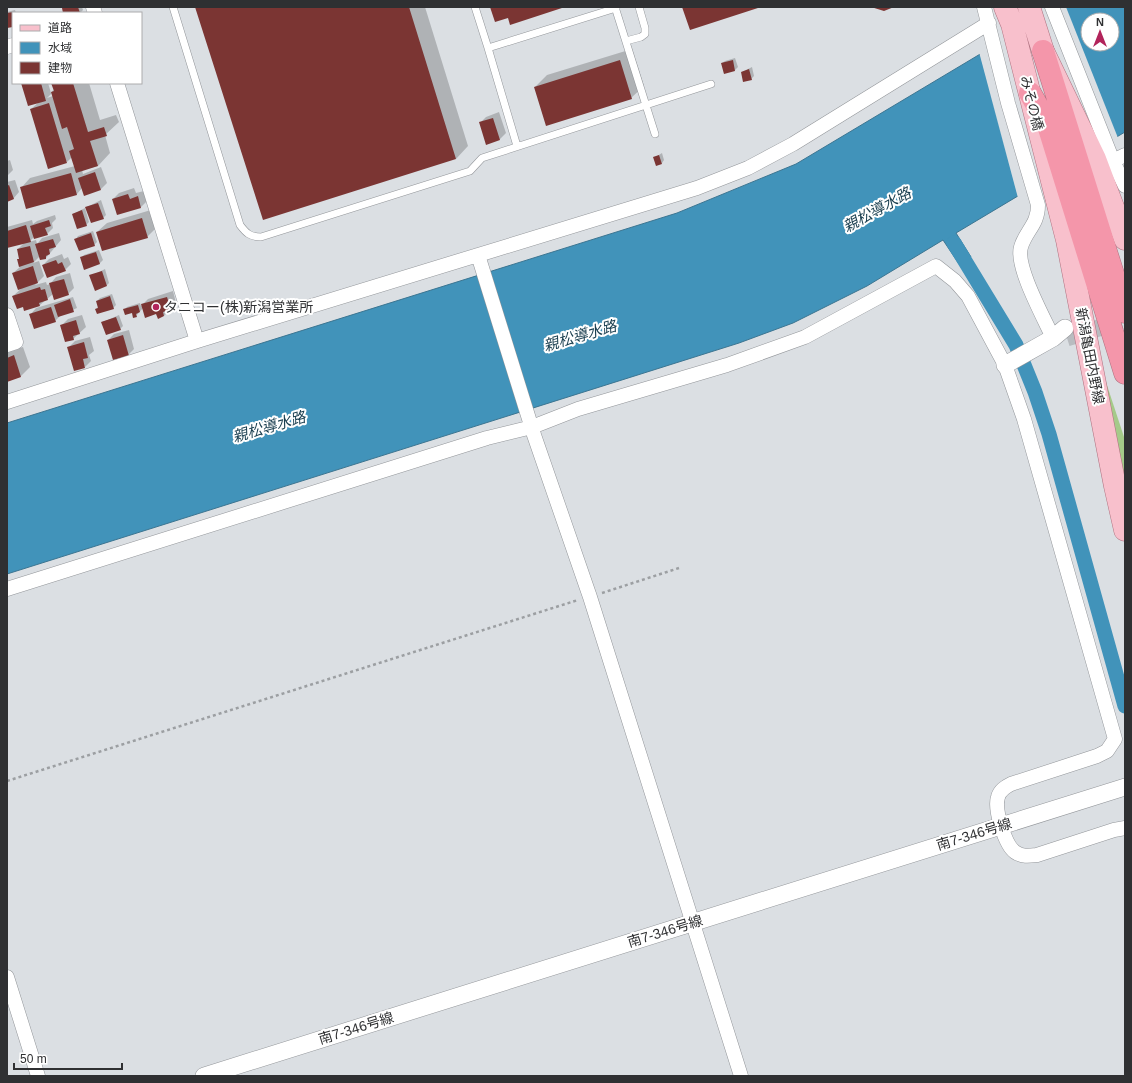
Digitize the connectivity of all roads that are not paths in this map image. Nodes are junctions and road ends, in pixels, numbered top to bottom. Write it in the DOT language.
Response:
graph roads {
  1 [pos="173,7"];
  2 [pos="475,7"];
  3 [pos="639,7"];
  4 [pos="984,7"];
  5 [pos="1052,7"];
  6 [pos="615,8"];
  7 [pos="1030,10"];
  8 [pos="1009,16"];
  9 [pos="991,29"];
  10 [pos="626,42"];
  11 [pos="488,48"];
  12 [pos="1043,51"];
  13 [pos="117,84"];
  14 [pos="711,84"];
  15 [pos="1030,93"];
  16 [pos="646,105"];
  17 [pos="655,134"];
  18 [pos="517,146"];
  19 [pos="1084,168"];
  20 [pos="1125,186"];
  21 [pos="1125,239"];
  22 [pos="480,261"];
  23 [pos="1125,312"];
  24 [pos="7,314"];
  25 [pos="1062,335"];
  26 [pos="197,341"];
  27 [pos="7,345"];
  28 [pos="1008,363"];
  29 [pos="1125,373"];
  30 [pos="7,402"];
  31 [pos="531,422"];
  32 [pos="1125,530"];
  33 [pos="7,589"];
  34 [pos="1125,787"];
  35 [pos="1002,825"];
  36 [pos="1125,828"];
  37 [pos="693,922"];
  38 [pos="7,977"];
  39 [pos="38,1076"];
  40 [pos="204,1076"];
  41 [pos="741,1076"];
  1 -- 18 [label="lane"];
  2 -- 11 [label="lane"];
  3 -- 10 [label="lane"];
  4 -- 9 [label="street"];
  5 -- 19 [label="street"];
  6 -- 10 [label="lane"];
  6 -- 11 [label="lane"];
  7 -- 12 [label="main road"];
  8 -- 15 [label="main road, みその橋"];
  9 -- 19 [label="street"];
  9 -- 22 [label="street"];
  10 -- 16 [label="lane"];
  11 -- 18 [label="lane"];
  12 -- 19 [label="highway"];
  13 -- 26 [label="street"];
  14 -- 16 [label="lane"];
  15 -- 19 [label="highway"];
  16 -- 17 [label="lane"];
  16 -- 18 [label="lane"];
  19 -- 20 [label="street"];
  19 -- 21 [label="main road"];
  19 -- 23 [label="highway"];
  19 -- 25 [label="street"];
  19 -- 29 [label="highway"];
  19 -- 32 [label="main road, 新潟亀田内野線"];
  22 -- 26 [label="street"];
  22 -- 31 [label="street"];
  24 -- 27 [label="street"];
  25 -- 28 [label="street"];
  26 -- 30 [label="street"];
  28 -- 31 [label="street"];
  28 -- 35 [label="street"];
  31 -- 33 [label="street"];
  31 -- 37 [label="street"];
  34 -- 35 [label="street, 南7-346号線"];
  35 -- 36 [label="street"];
  35 -- 37 [label="street, 南7-346号線"];
  37 -- 40 [label="street, 南7-346号線"];
  37 -- 41 [label="street"];
  38 -- 39 [label="street"];
}
